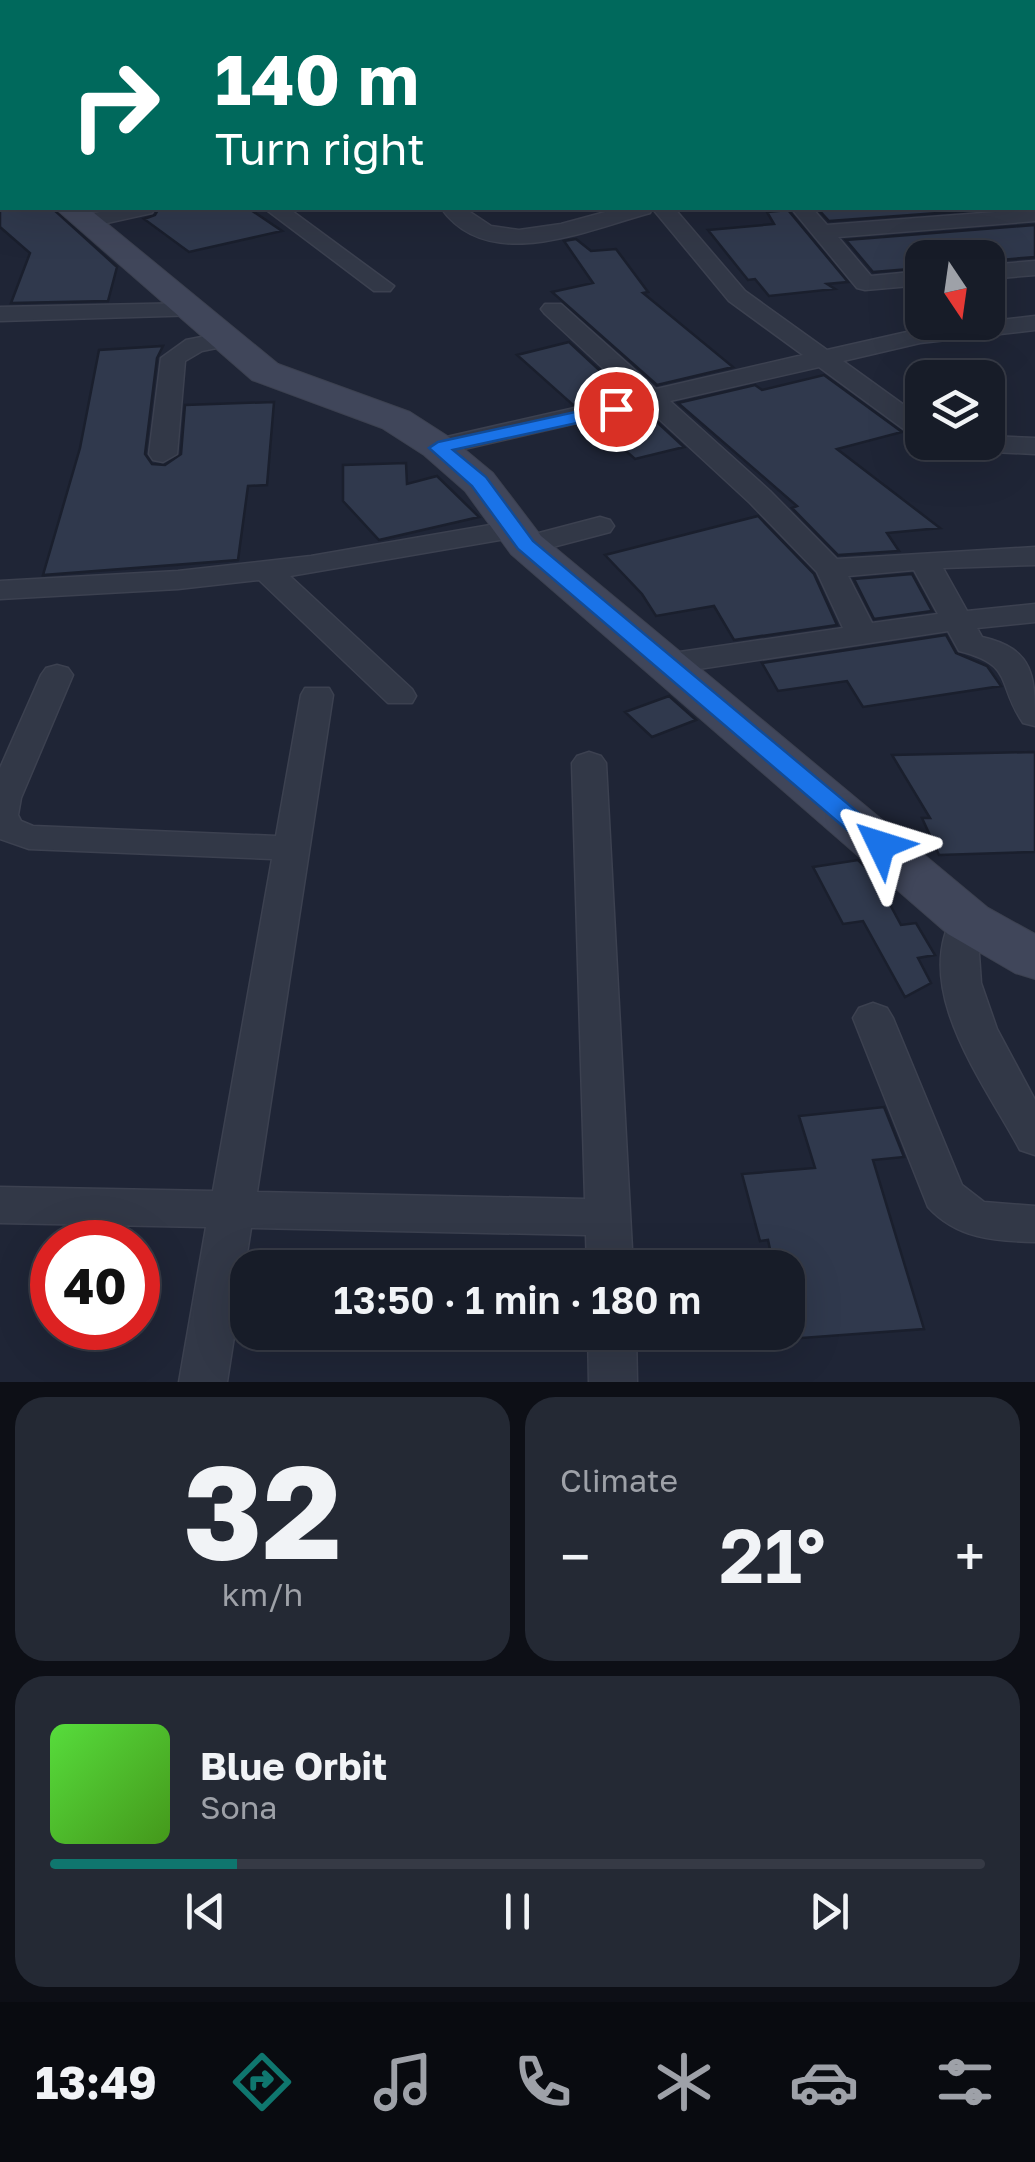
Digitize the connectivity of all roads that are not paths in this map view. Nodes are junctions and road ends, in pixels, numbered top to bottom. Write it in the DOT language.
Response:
graph roads {
  1 [pos="123,210"];
  2 [pos="278,210"];
  3 [pos="454,210"];
  4 [pos="634,210"];
  5 [pos="665,210"];
  6 [pos="802,210"];
  7 [pos="80,214"];
  8 [pos="1035,214"];
  9 [pos="821,232"];
  10 [pos="1035,268"];
  11 [pos="1005,271"];
  12 [pos="905,279"];
  13 [pos="382,286"];
  14 [pos="192,310"];
  15 [pos="553,310"];
  16 [pos="0,314"];
  17 [pos="1035,323"];
  18 [pos="228,339"];
  19 [pos="827,360"];
  20 [pos="652,401"];
  21 [pos="905,417"];
  22 [pos="1005,445"];
  23 [pos="1035,446"];
  24 [pos="438,448"];
  25 [pos="163,454"];
  26 [pos="600,526"];
  27 [pos="520,538"];
  28 [pos="1035,556"];
  29 [pos="924,560"];
  30 [pos="830,569"];
  31 [pos="266,570"];
  32 [pos="0,590"];
  33 [pos="1035,613"];
  34 [pos="956,619"];
  35 [pos="860,631"];
  36 [pos="666,664"];
  37 [pos="57,675"];
  38 [pos="318,695"];
  39 [pos="400,696"];
  40 [pos="1035,716"];
  41 [pos="589,763"];
  42 [pos="292,848"];
  43 [pos="968,921"];
  44 [pos="1035,959"];
  45 [pos="872,1018"];
  46 [pos="1035,1138"];
  47 [pos="0,1206"];
  48 [pos="231,1209"];
  49 [pos="608,1217"];
  50 [pos="1035,1224"];
  51 [pos="609,1250"];
  52 [pos="613,1350"];
  53 [pos="203,1382"];
  54 [pos="614,1382"];
  1 -- 7 [label="street"];
  2 -- 13 [label="street"];
  3 -- 4 [label="street"];
  5 -- 19 [label="street"];
  6 -- 9 [label="street"];
  7 -- 14 [label="street"];
  8 -- 9 [label="street"];
  9 -- 12 [label="street"];
  10 -- 11 [label="street"];
  14 -- 16 [label="street"];
  14 -- 18 [label="street"];
  15 -- 20 [label="street"];
  17 -- 19 [label="street"];
  18 -- 24 [label="street"];
  18 -- 25 [label="street"];
  19 -- 20 [label="street"];
  19 -- 21 [label="street"];
  20 -- 24 [label="street"];
  20 -- 30 [label="street"];
  22 -- 23 [label="street"];
  24 -- 27 [label="street"];
  26 -- 27 [label="street"];
  27 -- 31 [label="street"];
  27 -- 36 [label="street"];
  28 -- 29 [label="street"];
  29 -- 30 [label="street"];
  29 -- 34 [label="street"];
  30 -- 35 [label="street"];
  31 -- 32 [label="street"];
  31 -- 39 [label="street"];
  33 -- 34 [label="street"];
  34 -- 35 [label="street"];
  34 -- 40 [label="street"];
  35 -- 36 [label="street"];
  36 -- 43 [label="street"];
  37 -- 42 [label="street"];
  38 -- 42 [label="street"];
  41 -- 49 [label="street"];
  42 -- 48 [label="street"];
  43 -- 44 [label="street"];
  43 -- 46 [label="street"];
  45 -- 50 [label="street"];
  47 -- 48 [label="street"];
  48 -- 49 [label="street"];
  48 -- 53 [label="street"];
  49 -- 51 [label="street"];
  52 -- 54 [label="street"];
}
